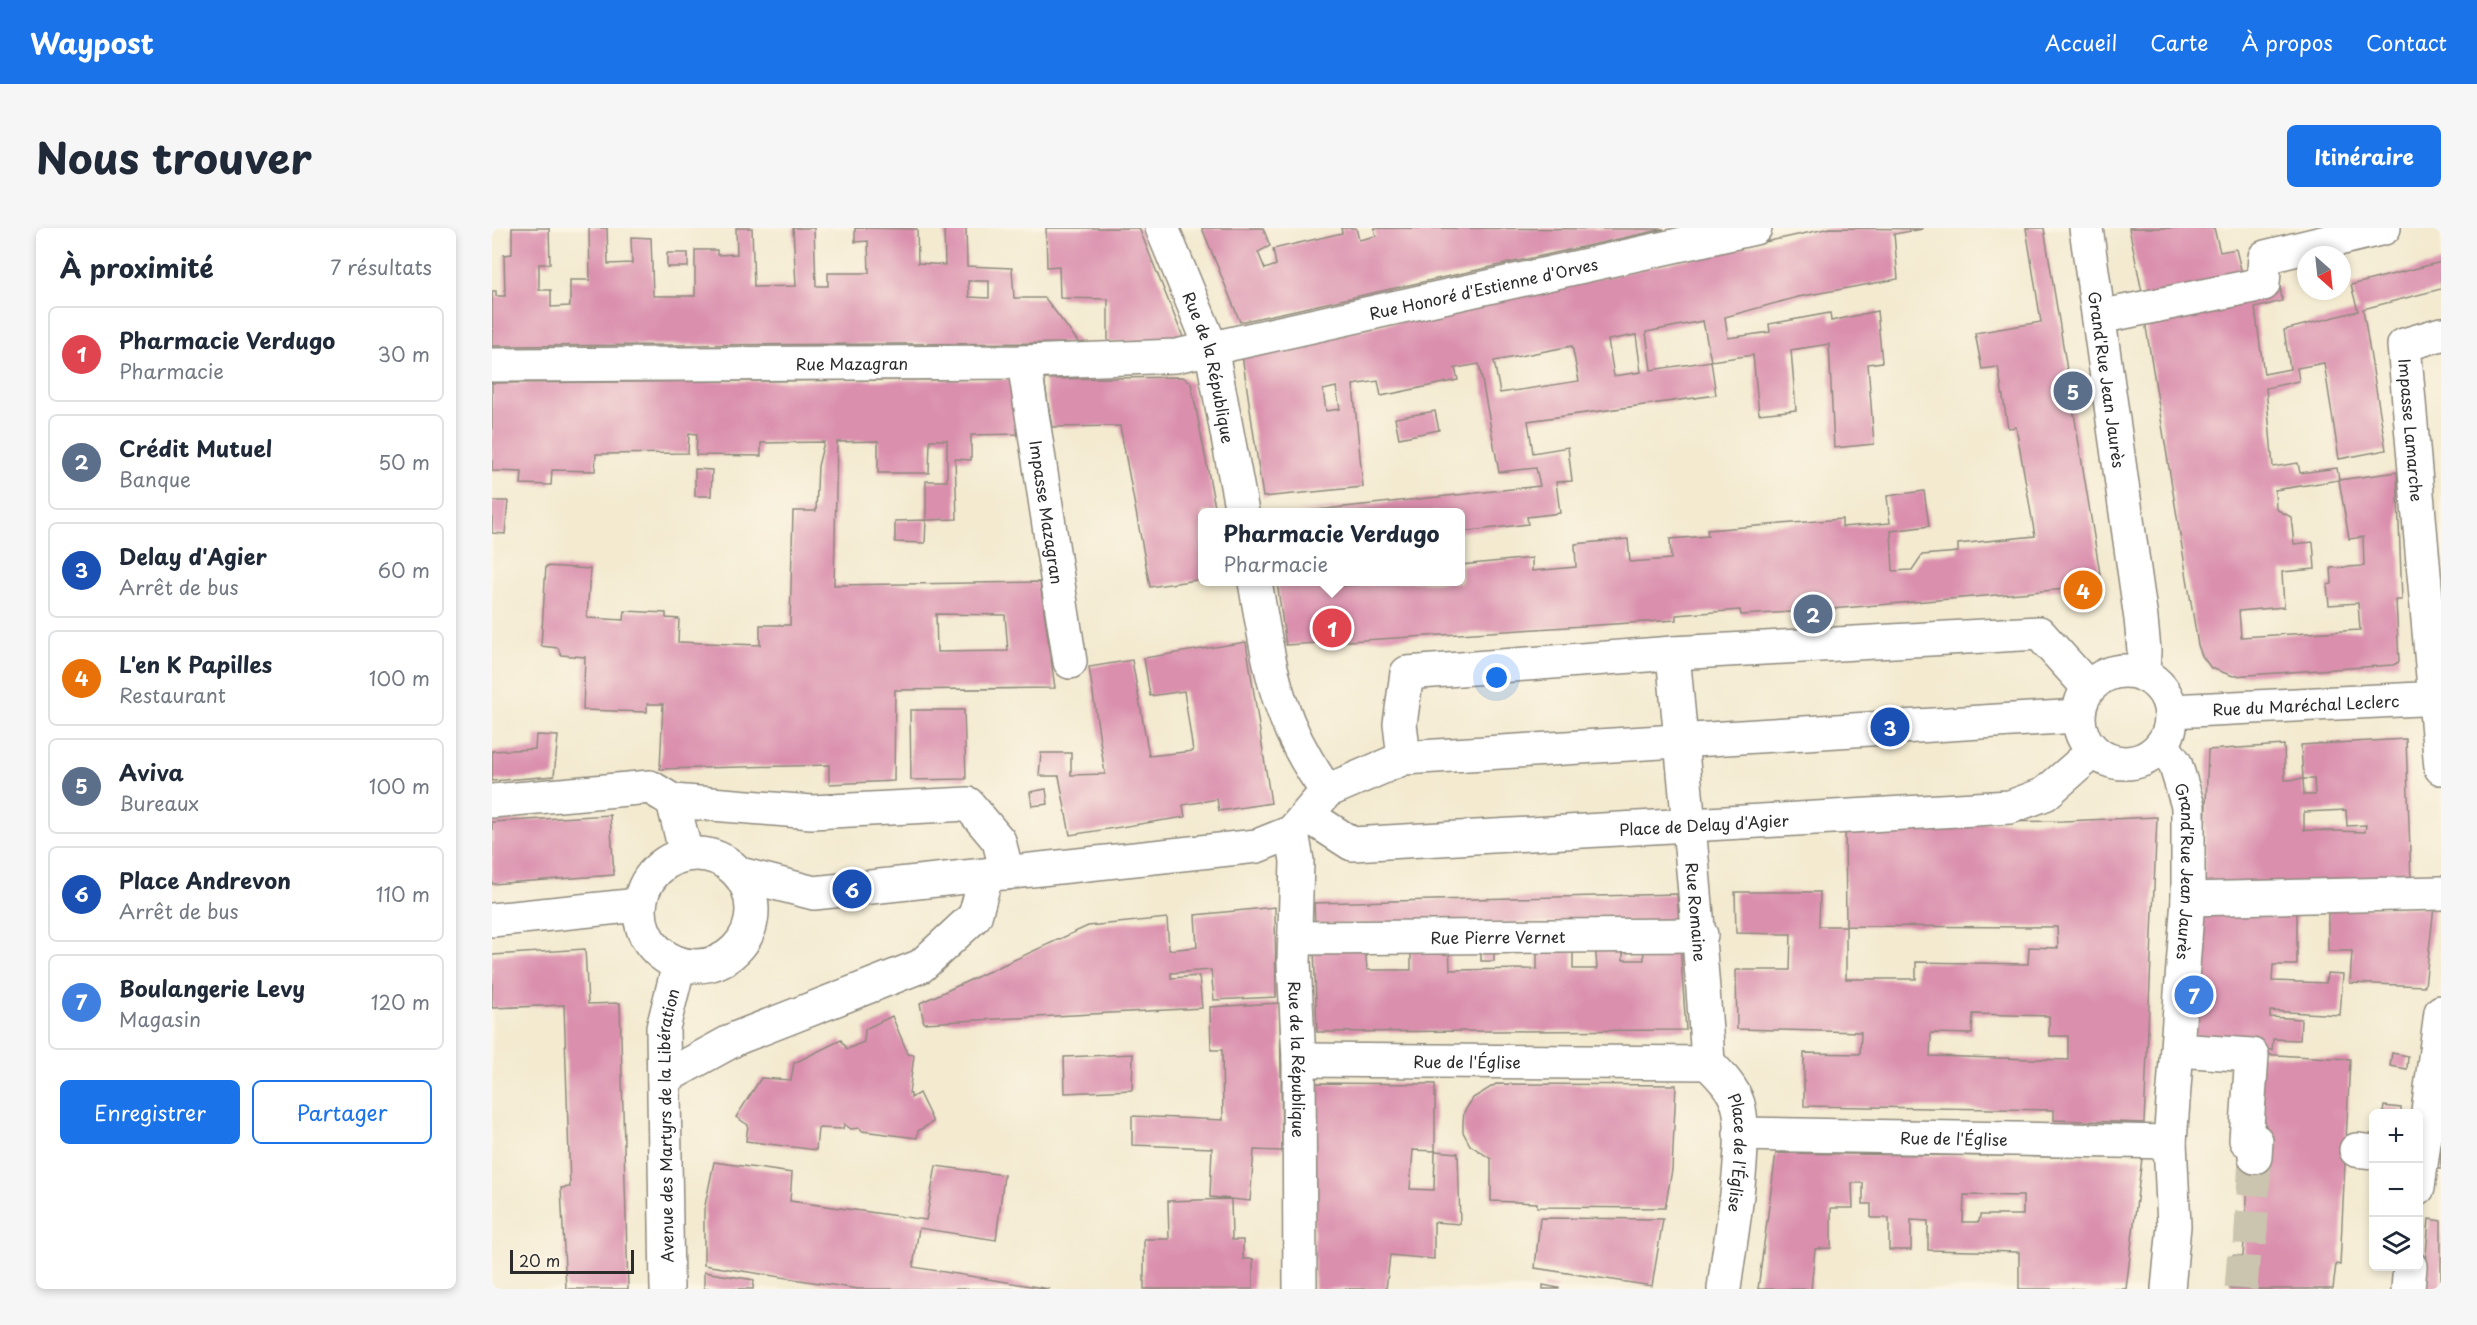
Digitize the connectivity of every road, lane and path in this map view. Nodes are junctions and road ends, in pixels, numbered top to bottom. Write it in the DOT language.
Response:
graph roads {
  1 [pos="1162,228"];
  2 [pos="1755,228"];
  3 [pos="2086,228"];
  4 [pos="2384,228"];
  5 [pos="2099,317"];
  6 [pos="2441,334"];
  7 [pos="1211,347"];
  8 [pos="1024,362"];
  9 [pos="492,365"];
  10 [pos="1241,508"];
  11 [pos="1256,586"];
  12 [pos="1673,653"];
  13 [pos="1070,662"];
  14 [pos="2143,674"];
  15 [pos="2438,698"];
  16 [pos="2083,701"];
  17 [pos="2171,711"];
  18 [pos="1680,740"];
  19 [pos="2162,745"];
  20 [pos="2093,753"];
  21 [pos="1404,758"];
  22 [pos="2441,768"];
  23 [pos="492,801"];
  24 [pos="673,801"];
  25 [pos="1309,813"];
  26 [pos="1688,825"];
  27 [pos="686,854"];
  28 [pos="740,874"];
  29 [pos="996,874"];
  30 [pos="2441,892"];
  31 [pos="814,893"];
  32 [pos="2188,899"];
  33 [pos="639,905"];
  34 [pos="492,920"];
  35 [pos="751,923"];
  36 [pos="1701,935"];
  37 [pos="1296,938"];
  38 [pos="679,964"];
  39 [pos="2441,1012"];
  40 [pos="2177,1050"];
  41 [pos="1299,1060"];
  42 [pos="1708,1063"];
  43 [pos="664,1078"];
  44 [pos="1740,1134"];
  45 [pos="2170,1142"];
  46 [pos="2255,1157"];
  47 [pos="2421,1163"];
  48 [pos="2410,1271"];
  49 [pos="667,1289"];
  50 [pos="1300,1289"];
  51 [pos="1724,1289"];
  52 [pos="2168,1289"];
  53 [pos="2408,1289"];
  1 -- 7 [label="street, Rue de la République"];
  2 -- 7 [label="street, Rue Honoré d'Estienne d'Orves"];
  3 -- 5 [label="street, Grand'Rue Jean Jaurès"];
  4 -- 5 [label="street"];
  5 -- 14 [label="street, Grand'Rue Jean Jaurès"];
  6 -- 15 [label="street, Impasse Lamarche"];
  7 -- 8 [label="street, Rue Mazagran"];
  7 -- 10 [label="street, Rue de la République"];
  8 -- 9 [label="street, Rue Mazagran"];
  8 -- 13 [label="street, Impasse Mazagran"];
  11 -- 25 [label="street"];
  12 -- 16 [label="street"];
  12 -- 18 [label="street, Rue Romaine"];
  12 -- 21 [label="street"];
  14 -- 16 [label="street"];
  14 -- 17 [label="street"];
  15 -- 17 [label="street, Rue du Maréchal Leclerc"];
  15 -- 22 [label="street"];
  16 -- 18 [label="street"];
  16 -- 20 [label="street"];
  17 -- 19 [label="street"];
  18 -- 21 [label="street"];
  18 -- 26 [label="street, Rue Romaine"];
  19 -- 20 [label="street"];
  19 -- 32 [label="street, Grand'Rue Jean Jaurès"];
  20 -- 26 [label="street, Place de Delay d'Agier"];
  21 -- 25 [label="street"];
  23 -- 24 [label="street"];
  24 -- 27 [label="street"];
  24 -- 29 [label="street"];
  25 -- 26 [label="street, Place de Delay d'Agier"];
  25 -- 29 [label="street"];
  25 -- 37 [label="street, Rue de la République"];
  26 -- 36 [label="street, Rue Romaine"];
  27 -- 28 [label="street"];
  27 -- 33 [label="street"];
  28 -- 31 [label="street"];
  28 -- 35 [label="street"];
  29 -- 31 [label="street"];
  29 -- 43 [label="street"];
  30 -- 32 [label="street"];
  31 -- 35 [label="street"];
  32 -- 40 [label="street, Grand'Rue Jean Jaurès"];
  33 -- 34 [label="street"];
  33 -- 38 [label="street"];
  35 -- 38 [label="street"];
  36 -- 37 [label="street, Rue Pierre Vernet"];
  36 -- 42 [label="street, Rue Romaine"];
  37 -- 41 [label="street, Rue de la République"];
  38 -- 43 [label="street, Avenue des Martyrs de la Libération"];
  39 -- 47 [label="street"];
  40 -- 45 [label="street, Grand'Rue Jean Jaurès"];
  40 -- 46 [label="street"];
  41 -- 42 [label="street, Rue de l'Église"];
  41 -- 50 [label="street, Rue de la République"];
  42 -- 44 [label="street, Place de l'Église"];
  43 -- 49 [label="street, Avenue des Martyrs de la Libération"];
  44 -- 45 [label="street, Rue de l'Église"];
  44 -- 51 [label="street, Place de l'Église"];
  45 -- 52 [label="street, Grand'Rue Jean Jaurès"];
  48 -- 53 [label="street"];
}
